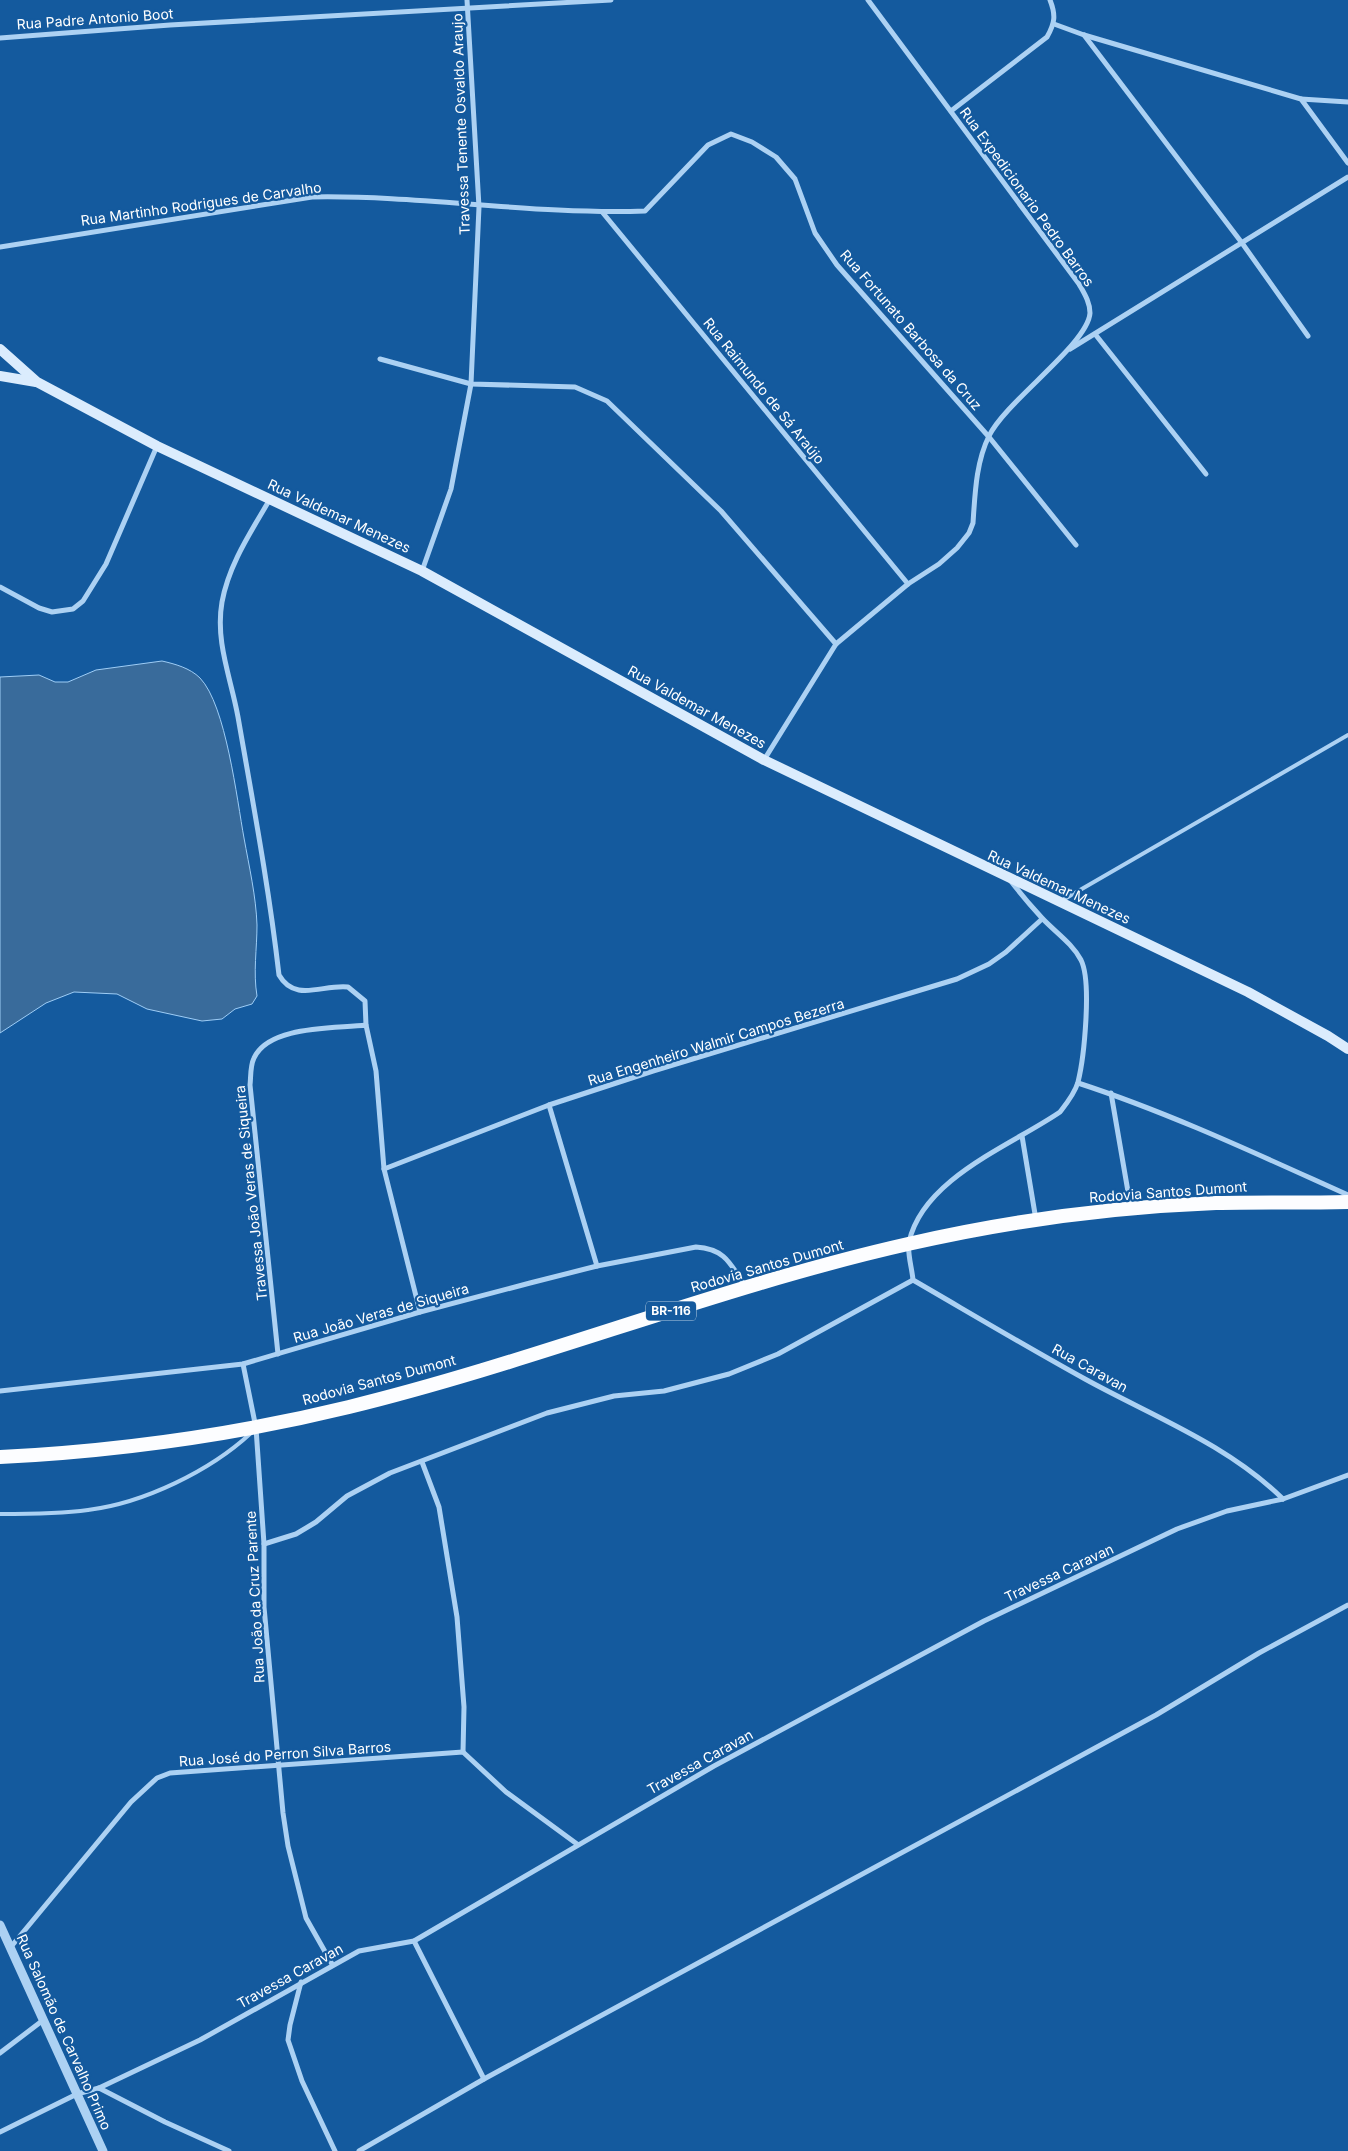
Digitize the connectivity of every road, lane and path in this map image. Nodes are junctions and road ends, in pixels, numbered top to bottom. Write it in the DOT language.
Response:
graph roads {
  1 [pos="468,0"];
  2 [pos="611,0"];
  3 [pos="868,0"];
  4 [pos="1050,0"];
  5 [pos="468,8"];
  6 [pos="1054,24"];
  7 [pos="1084,35"];
  8 [pos="0,38"];
  9 [pos="1300,99"];
  10 [pos="1348,102"];
  11 [pos="951,111"];
  12 [pos="1348,163"];
  13 [pos="1348,177"];
  14 [pos="479,206"];
  15 [pos="645,211"];
  16 [pos="603,213"];
  17 [pos="1242,243"];
  18 [pos="0,247"];
  19 [pos="1094,334"];
  20 [pos="1308,336"];
  21 [pos="0,349"];
  22 [pos="1062,354"];
  23 [pos="380,359"];
  24 [pos="0,376"];
  25 [pos="37,382"];
  26 [pos="471,384"];
  27 [pos="989,437"];
  28 [pos="157,446"];
  29 [pos="1206,474"];
  30 [pos="270,498"];
  31 [pos="1076,545"];
  32 [pos="422,571"];
  33 [pos="908,584"];
  34 [pos="0,587"];
  35 [pos="836,644"];
  36 [pos="1348,735"];
  37 [pos="764,760"];
  38 [pos="1008,878"];
  39 [pos="1059,902"];
  40 [pos="1042,919"];
  41 [pos="366,1025"];
  42 [pos="1348,1049"];
  43 [pos="1078,1083"];
  44 [pos="1110,1094"];
  45 [pos="549,1105"];
  46 [pos="1022,1136"];
  47 [pos="384,1169"];
  48 [pos="1348,1195"];
  49 [pos="1348,1202"];
  50 [pos="1131,1209"];
  51 [pos="1036,1221"];
  52 [pos="909,1243"];
  53 [pos="597,1266"];
  54 [pos="913,1280"];
  55 [pos="747,1288"];
  56 [pos="420,1312"];
  57 [pos="278,1354"];
  58 [pos="243,1364"];
  59 [pos="0,1391"];
  60 [pos="256,1428"];
  61 [pos="0,1457"];
  62 [pos="422,1462"];
  63 [pos="1348,1475"];
  64 [pos="1283,1498"];
  65 [pos="0,1514"];
  66 [pos="264,1544"];
  67 [pos="1348,1605"];
  68 [pos="464,1752"];
  69 [pos="279,1766"];
  70 [pos="577,1844"];
  71 [pos="0,1925"];
  72 [pos="414,1941"];
  73 [pos="10,1948"];
  74 [pos="332,1964"];
  75 [pos="300,1982"];
  76 [pos="42,2021"];
  77 [pos="0,2052"];
  78 [pos="484,2079"];
  79 [pos="98,2088"];
  80 [pos="77,2094"];
  81 [pos="0,2132"];
  82 [pos="103,2151"];
  83 [pos="229,2151"];
  84 [pos="335,2151"];
  85 [pos="359,2151"];
  1 -- 5 [label="street, Travessa Tenente Osvaldo Araujo"];
  2 -- 5 [label="street, Rua Padre Antonio Boot"];
  3 -- 11 [label="street, Rua Expedicionario Pedro Barros"];
  4 -- 6 [label="street"];
  5 -- 8 [label="street, Rua Padre Antonio Boot"];
  5 -- 14 [label="street, Travessa Tenente Osvaldo Araujo"];
  6 -- 7 [label="street"];
  6 -- 11 [label="street"];
  7 -- 9 [label="street"];
  7 -- 17 [label="street"];
  9 -- 10 [label="street"];
  9 -- 12 [label="street"];
  11 -- 22 [label="street, Rua Expedicionario Pedro Barros"];
  13 -- 17 [label="street"];
  14 -- 16 [label="street, Rua Martinho Rodrigues de Carvalho"];
  14 -- 18 [label="street, Rua Martinho Rodrigues de Carvalho"];
  14 -- 26 [label="street, Travessa Tenente Osvaldo Araujo"];
  15 -- 16 [label="street, Rua Martinho Rodrigues de Carvalho"];
  15 -- 27 [label="street, Rua Fortunato Barbosa da Cruz"];
  16 -- 33 [label="street, Rua Raimundo de Sá Araújo"];
  17 -- 19 [label="street"];
  17 -- 20 [label="street"];
  19 -- 22 [label="street"];
  19 -- 29 [label="street"];
  21 -- 25 [label="main road"];
  22 -- 27 [label="street, Rua Expedicionario Pedro Barros"];
  23 -- 26 [label="street"];
  24 -- 25 [label="main road"];
  25 -- 28 [label="main road, Rua Valdemar Menezes"];
  26 -- 32 [label="street, Travessa Tenente Osvaldo Araujo"];
  26 -- 35 [label="street"];
  27 -- 31 [label="street, Rua Fortunato Barbosa da Cruz"];
  27 -- 33 [label="street, Rua Expedicionario Pedro Barros"];
  28 -- 30 [label="main road, Rua Valdemar Menezes"];
  28 -- 34 [label="street"];
  30 -- 32 [label="main road, Rua Valdemar Menezes"];
  30 -- 41 [label="street"];
  32 -- 37 [label="main road, Rua Valdemar Menezes"];
  33 -- 35 [label="street, Rua Expedicionario Pedro Barros"];
  35 -- 37 [label="street, Rua Expedicionario Pedro Barros"];
  36 -- 39 [label="lane"];
  37 -- 38 [label="main road, Rua Valdemar Menezes"];
  38 -- 39 [label="main road, Rua Valdemar Menezes"];
  38 -- 40 [label="street"];
  39 -- 42 [label="main road, Rua Valdemar Menezes"];
  40 -- 43 [label="street"];
  40 -- 45 [label="street, Rua Engenheiro Walmir Campos Bezerra"];
  41 -- 47 [label="street"];
  41 -- 57 [label="street, Travessa João Veras de Siqueira"];
  43 -- 44 [label="street"];
  43 -- 46 [label="street"];
  44 -- 48 [label="street"];
  44 -- 50 [label="street"];
  45 -- 47 [label="street, Rua Engenheiro Walmir Campos Bezerra"];
  45 -- 53 [label="street"];
  46 -- 51 [label="street"];
  46 -- 52 [label="street"];
  47 -- 56 [label="street"];
  49 -- 50 [label="highway, Rodovia Santos Dumont / BR-116"];
  50 -- 51 [label="highway, Rodovia Santos Dumont / BR-116"];
  51 -- 52 [label="highway, Rodovia Santos Dumont / BR-116"];
  52 -- 54 [label="street"];
  52 -- 55 [label="highway, Rodovia Santos Dumont / BR-116"];
  53 -- 55 [label="street, Rua João Veras de Siqueira"];
  53 -- 56 [label="street, Rua João Veras de Siqueira"];
  54 -- 62 [label="street"];
  54 -- 64 [label="street, Rua Caravan"];
  55 -- 60 [label="highway, Rodovia Santos Dumont / BR-116"];
  56 -- 57 [label="street, Rua João Veras de Siqueira"];
  57 -- 58 [label="street, Rua João Veras de Siqueira"];
  58 -- 59 [label="street, Rua João Veras de Siqueira"];
  58 -- 60 [label="street, Rua João da Cruz Parente"];
  60 -- 61 [label="highway, Rodovia Santos Dumont / BR-116"];
  60 -- 65 [label="lane"];
  60 -- 66 [label="street, Rua João da Cruz Parente"];
  62 -- 66 [label="street"];
  62 -- 68 [label="street"];
  63 -- 64 [label="street, Travessa Caravan"];
  64 -- 70 [label="street, Travessa Caravan"];
  66 -- 69 [label="street, Rua João da Cruz Parente"];
  67 -- 78 [label="street"];
  68 -- 69 [label="street, Rua José do Perron Silva Barros"];
  68 -- 70 [label="street"];
  69 -- 73 [label="street, Rua José do Perron Silva Barros"];
  69 -- 74 [label="street, Rua João da Cruz Parente"];
  70 -- 72 [label="street, Travessa Caravan"];
  71 -- 73 [label="street, Rua Salomão de Carvalho Primo"];
  72 -- 74 [label="street, Travessa Caravan"];
  72 -- 78 [label="street"];
  73 -- 76 [label="street, Rua Salomão de Carvalho Primo"];
  74 -- 75 [label="street, Travessa Caravan"];
  75 -- 79 [label="street, Travessa Caravan"];
  75 -- 84 [label="street"];
  76 -- 77 [label="street"];
  76 -- 80 [label="street, Rua Salomão de Carvalho Primo"];
  78 -- 85 [label="street"];
  79 -- 80 [label="street, Travessa Caravan"];
  79 -- 83 [label="street"];
  80 -- 81 [label="street, Travessa Caravan"];
  80 -- 82 [label="street, Rua Salomão de Carvalho Primo"];
}
